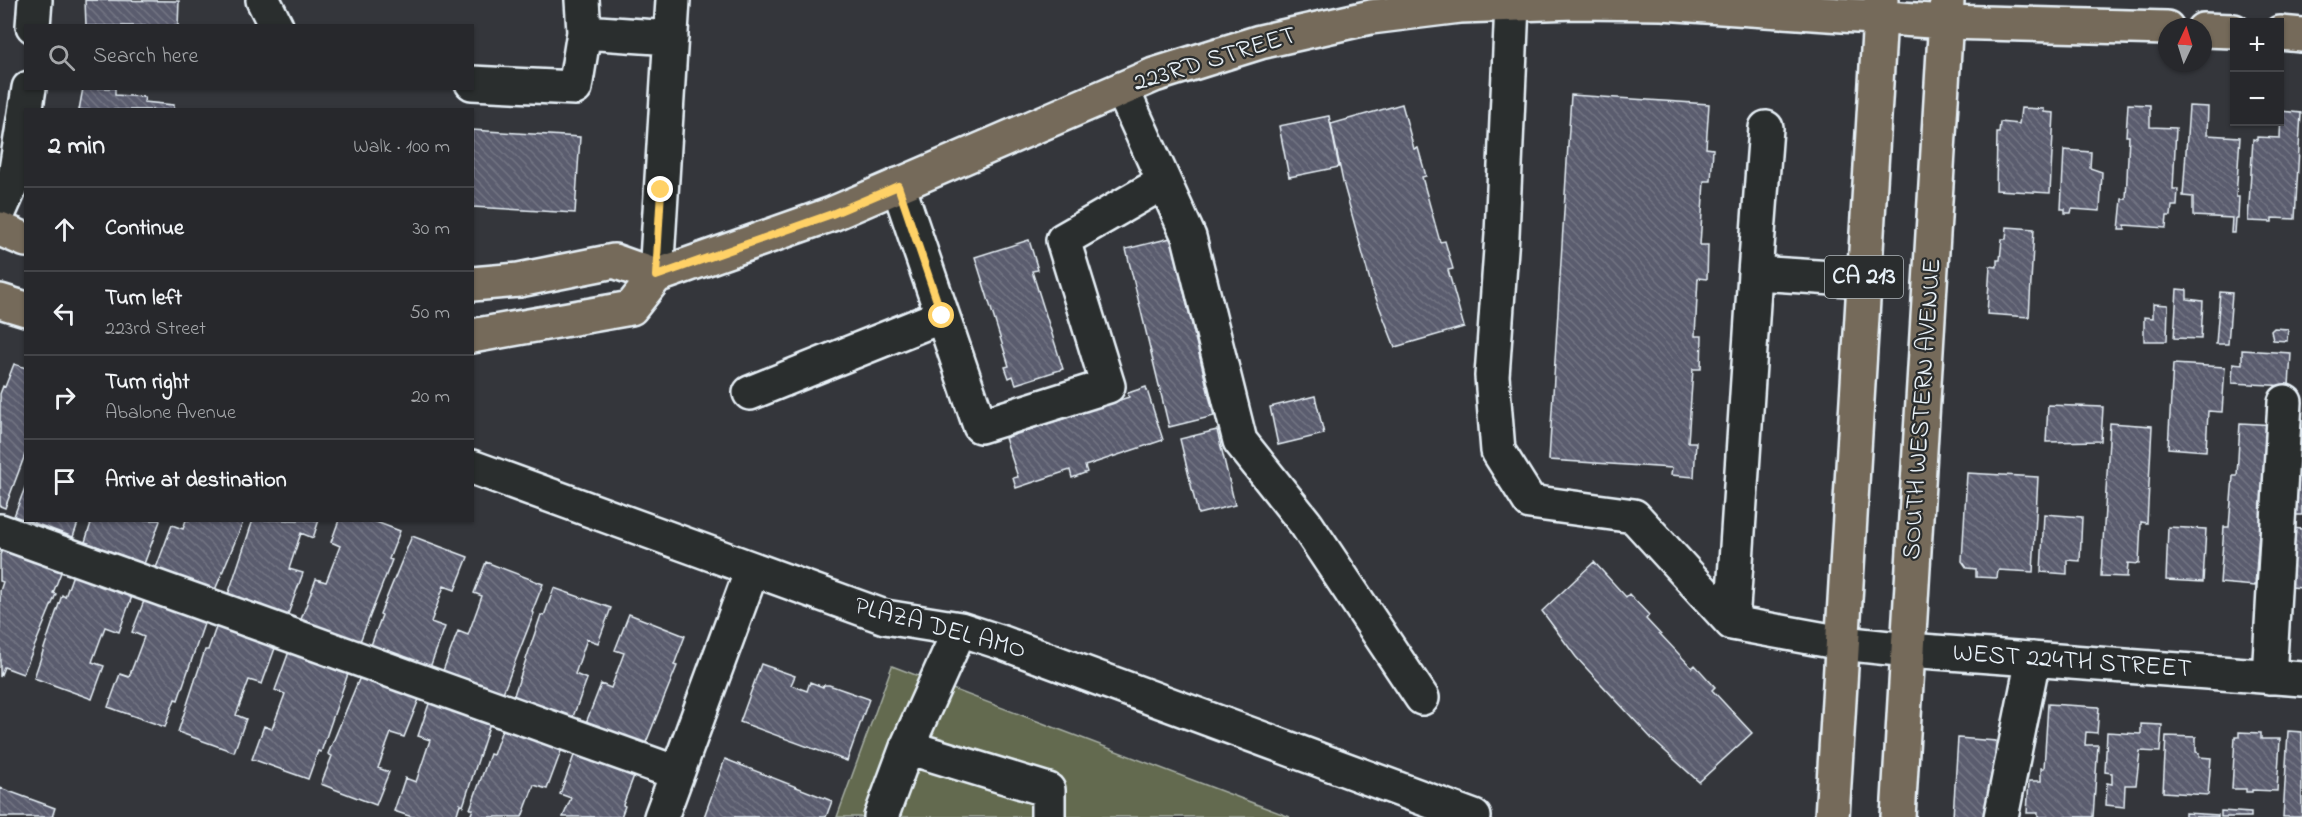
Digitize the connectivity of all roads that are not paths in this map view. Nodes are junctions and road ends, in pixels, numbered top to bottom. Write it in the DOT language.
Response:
graph roads {
  1 [pos="35,0"];
  2 [pos="263,0"];
  3 [pos="673,0"];
  4 [pos="1512,4"];
  5 [pos="1880,9"];
  6 [pos="1947,11"];
  7 [pos="583,16"];
  8 [pos="33,24"];
  9 [pos="275,24"];
  10 [pos="2158,27"];
  11 [pos="2212,30"];
  12 [pos="2230,31"];
  13 [pos="2284,33"];
  14 [pos="2302,35"];
  15 [pos="671,38"];
  16 [pos="474,83"];
  17 [pos="1122,89"];
  18 [pos="29,90"];
  19 [pos="26,108"];
  20 [pos="24,119"];
  21 [pos="1766,128"];
  22 [pos="1164,182"];
  23 [pos="898,186"];
  24 [pos="0,210"];
  25 [pos="0,229"];
  26 [pos="24,239"];
  27 [pos="1755,273"];
  28 [pos="656,276"];
  29 [pos="1864,280"];
  30 [pos="474,284"];
  31 [pos="0,302"];
  32 [pos="24,308"];
  33 [pos="942,316"];
  34 [pos="474,336"];
  35 [pos="750,393"];
  36 [pos="2285,402"];
  37 [pos="474,468"];
  38 [pos="0,531"];
  39 [pos="752,570"];
  40 [pos="1732,623"];
  41 [pos="960,629"];
  42 [pos="1842,643"];
  43 [pos="1908,650"];
  44 [pos="2033,659"];
  45 [pos="2269,676"];
  46 [pos="2302,679"];
  47 [pos="1422,698"];
  48 [pos="907,747"];
  49 [pos="677,773"];
  50 [pos="661,817"];
  51 [pos="881,817"];
  52 [pos="1048,817"];
  53 [pos="1474,817"];
  54 [pos="1832,817"];
  55 [pos="1898,817"];
  56 [pos="2001,817"];
  1 -- 8 [label="street"];
  2 -- 9 [label="street"];
  3 -- 15 [label="street"];
  4 -- 5 [label="main road, 223RD STREET"];
  4 -- 17 [label="main road, 223RD STREET"];
  4 -- 40 [label="street"];
  5 -- 6 [label="main road, 223RD STREET"];
  5 -- 29 [label="main road, CA 213"];
  6 -- 10 [label="main road, 223RD STREET"];
  6 -- 43 [label="main road, SOUTH WESTERN AVENUE / CA 213"];
  7 -- 15 [label="street"];
  7 -- 16 [label="street"];
  11 -- 12 [label="main road"];
  13 -- 14 [label="main road"];
  15 -- 28 [label="street"];
  17 -- 22 [label="street"];
  17 -- 23 [label="main road, 223RD STREET"];
  18 -- 19 [label="street"];
  20 -- 24 [label="street"];
  21 -- 27 [label="street"];
  22 -- 33 [label="street"];
  22 -- 47 [label="street"];
  23 -- 28 [label="main road, 223RD STREET"];
  23 -- 33 [label="street"];
  25 -- 26 [label="main road"];
  27 -- 29 [label="street"];
  27 -- 40 [label="street"];
  28 -- 30 [label="main road"];
  28 -- 34 [label="main road"];
  29 -- 42 [label="main road, CA 213"];
  31 -- 32 [label="main road"];
  33 -- 35 [label="street"];
  36 -- 45 [label="street"];
  37 -- 39 [label="street, PLAZA DEL AMO"];
  38 -- 49 [label="street"];
  39 -- 41 [label="street, PLAZA DEL AMO"];
  39 -- 49 [label="street"];
  40 -- 42 [label="street, WEST 224TH STREET"];
  41 -- 48 [label="street"];
  41 -- 53 [label="street, PLAZA DEL AMO"];
  42 -- 43 [label="street, WEST 224TH STREET"];
  42 -- 54 [label="main road, CA 213"];
  43 -- 44 [label="street, WEST 224TH STREET"];
  43 -- 55 [label="main road, SOUTH WESTERN AVENUE / CA 213"];
  44 -- 45 [label="street, WEST 224TH STREET"];
  44 -- 56 [label="street"];
  45 -- 46 [label="street, WEST 224TH STREET"];
  48 -- 51 [label="street"];
  48 -- 52 [label="street"];
  49 -- 50 [label="street"];
}
